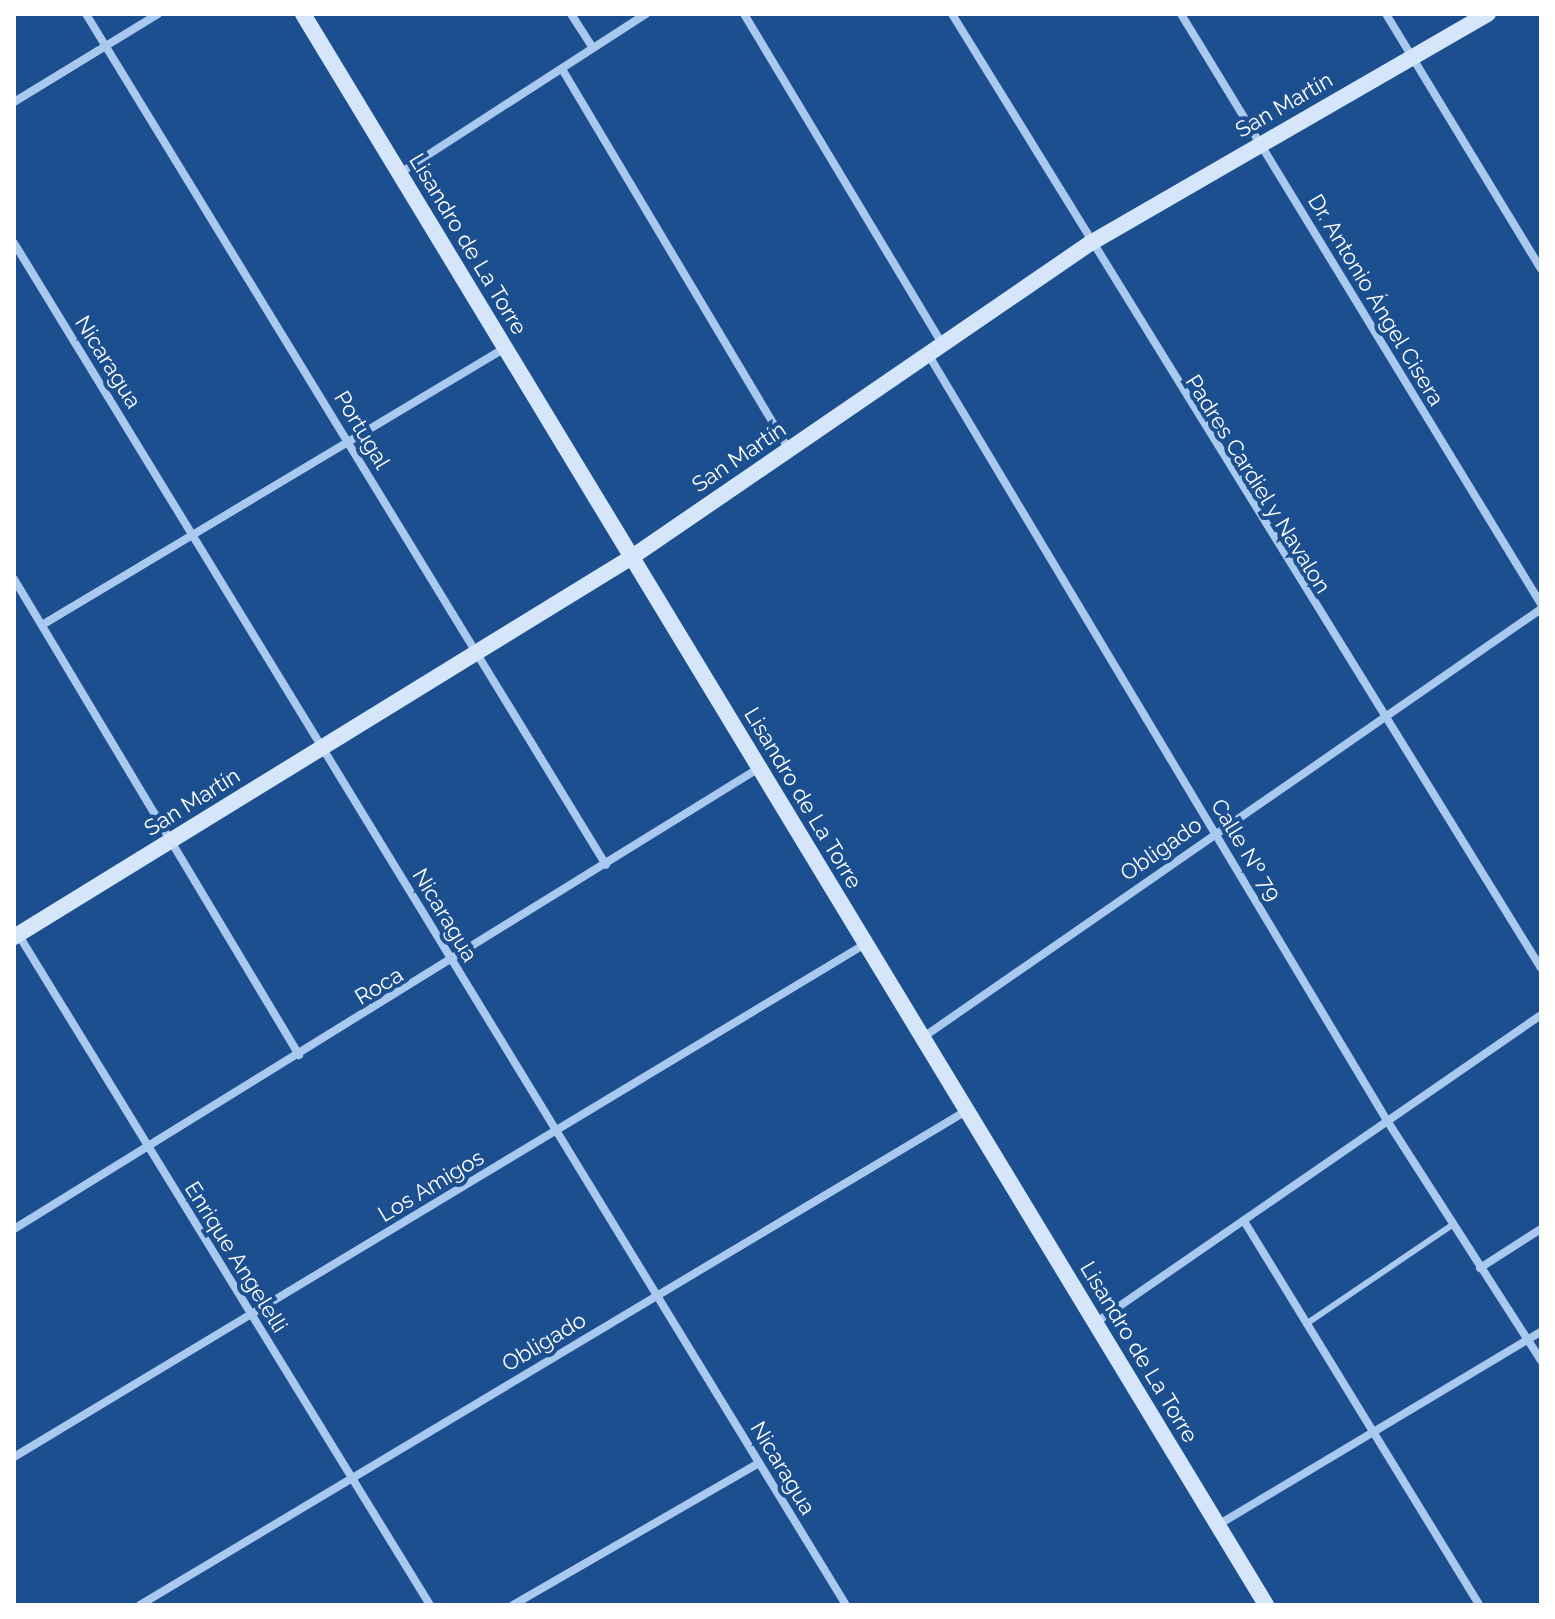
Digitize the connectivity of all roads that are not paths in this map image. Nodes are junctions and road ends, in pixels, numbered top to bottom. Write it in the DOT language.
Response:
graph roads {
  1 [pos="86,14"];
  2 [pos="158,14"];
  3 [pos="303,14"];
  4 [pos="571,14"];
  5 [pos="646,14"];
  6 [pos="744,14"];
  7 [pos="952,14"];
  8 [pos="1181,14"];
  9 [pos="1386,14"];
  10 [pos="1488,14"];
  11 [pos="106,46"];
  12 [pos="593,48"];
  13 [pos="1412,56"];
  14 [pos="562,69"];
  15 [pos="14,102"];
  16 [pos="1260,145"];
  17 [pos="400,174"];
  18 [pos="14,243"];
  19 [pos="1089,244"];
  20 [pos="1541,269"];
  21 [pos="505,348"];
  22 [pos="935,350"];
  23 [pos="347,441"];
  24 [pos="789,450"];
  25 [pos="192,534"];
  26 [pos="632,557"];
  27 [pos="14,579"];
  28 [pos="1541,607"];
  29 [pos="42,625"];
  30 [pos="477,652"];
  31 [pos="1381,718"];
  32 [pos="322,747"];
  33 [pos="759,768"];
  34 [pos="1215,833"];
  35 [pos="173,840"];
  36 [pos="606,865"];
  37 [pos="15,933"];
  38 [pos="865,944"];
  39 [pos="454,963"];
  40 [pos="1541,968"];
  41 [pos="1541,1015"];
  42 [pos="922,1038"];
  43 [pos="299,1055"];
  44 [pos="967,1110"];
  45 [pos="1386,1119"];
  46 [pos="557,1131"];
  47 [pos="147,1148"];
  48 [pos="1244,1221"];
  49 [pos="1452,1225"];
  50 [pos="14,1229"];
  51 [pos="1541,1229"];
  52 [pos="1480,1268"];
  53 [pos="657,1295"];
  54 [pos="251,1314"];
  55 [pos="1095,1323"];
  56 [pos="1306,1324"];
  57 [pos="1541,1332"];
  58 [pos="1528,1340"];
  59 [pos="1541,1360"];
  60 [pos="1373,1432"];
  61 [pos="14,1457"];
  62 [pos="759,1463"];
  63 [pos="352,1478"];
  64 [pos="1218,1525"];
  65 [pos="140,1605"];
  66 [pos="430,1605"];
  67 [pos="513,1605"];
  68 [pos="846,1605"];
  69 [pos="1266,1605"];
  70 [pos="1479,1605"];
  1 -- 11 [label="street, Portugal"];
  2 -- 11 [label="street"];
  3 -- 17 [label="street, Lisandro de La Torre"];
  4 -- 12 [label="street"];
  5 -- 12 [label="street"];
  6 -- 22 [label="street, Calle Nº 79"];
  7 -- 19 [label="street, Padres Cardiel y Navalon"];
  8 -- 16 [label="street, Dr. Antonio Ángel Cisera"];
  9 -- 13 [label="street"];
  10 -- 13 [label="street, San Martín"];
  11 -- 15 [label="street"];
  11 -- 23 [label="street, Portugal"];
  12 -- 14 [label="street"];
  13 -- 16 [label="street, San Martín"];
  13 -- 20 [label="street"];
  14 -- 17 [label="street"];
  14 -- 24 [label="street"];
  16 -- 19 [label="street, San Martín"];
  16 -- 28 [label="street, Dr. Antonio Ángel Cisera"];
  17 -- 21 [label="street, Lisandro de La Torre"];
  18 -- 25 [label="street, Nicaragua"];
  19 -- 22 [label="street, San Martín"];
  19 -- 31 [label="street, Padres Cardiel y Navalon"];
  21 -- 23 [label="street"];
  21 -- 26 [label="street, Lisandro de La Torre"];
  22 -- 24 [label="street, San Martín"];
  22 -- 34 [label="street, Calle Nº 79"];
  23 -- 25 [label="street"];
  23 -- 30 [label="street, Portugal"];
  24 -- 26 [label="street, San Martín"];
  25 -- 29 [label="street"];
  25 -- 32 [label="street, Nicaragua"];
  26 -- 30 [label="street, San Martín"];
  26 -- 33 [label="street, Lisandro de La Torre"];
  27 -- 29 [label="street"];
  28 -- 31 [label="street, Obligado"];
  29 -- 35 [label="street"];
  30 -- 32 [label="street, San Martín"];
  30 -- 36 [label="street, Portugal"];
  31 -- 34 [label="street, Obligado"];
  31 -- 40 [label="street, Padres Cardiel y Navalon"];
  32 -- 35 [label="street, San Martín"];
  32 -- 39 [label="street, Nicaragua"];
  33 -- 36 [label="street, Roca"];
  33 -- 38 [label="street, Lisandro de La Torre"];
  34 -- 42 [label="street, Obligado"];
  34 -- 45 [label="street, Calle Nº 79"];
  35 -- 37 [label="street, San Martín"];
  35 -- 43 [label="street"];
  36 -- 39 [label="street, Roca"];
  37 -- 47 [label="street, Enrique Angelelli"];
  38 -- 42 [label="street, Lisandro de La Torre"];
  38 -- 46 [label="street, Los Amigos"];
  39 -- 43 [label="street, Roca"];
  39 -- 46 [label="street, Nicaragua"];
  41 -- 45 [label="street"];
  42 -- 44 [label="street, Lisandro de La Torre"];
  43 -- 47 [label="street, Roca"];
  44 -- 53 [label="street, Obligado"];
  44 -- 55 [label="street, Lisandro de La Torre"];
  45 -- 48 [label="street"];
  45 -- 49 [label="street, Calle Nº 79"];
  46 -- 53 [label="street, Nicaragua"];
  46 -- 54 [label="street, Los Amigos"];
  47 -- 50 [label="street, Roca"];
  47 -- 54 [label="street, Enrique Angelelli"];
  48 -- 55 [label="street"];
  48 -- 56 [label="street"];
  49 -- 52 [label="street, Calle Nº 79"];
  49 -- 56 [label="lane"];
  51 -- 52 [label="street"];
  52 -- 58 [label="street, Calle Nº 79"];
  53 -- 62 [label="street, Nicaragua"];
  53 -- 63 [label="street, Obligado"];
  54 -- 61 [label="street, Los Amigos"];
  54 -- 63 [label="street, Enrique Angelelli"];
  55 -- 64 [label="street, Lisandro de La Torre"];
  56 -- 60 [label="street"];
  57 -- 58 [label="street"];
  58 -- 59 [label="street, Calle Nº 79"];
  58 -- 60 [label="street"];
  60 -- 64 [label="street"];
  60 -- 70 [label="street"];
  62 -- 67 [label="street"];
  62 -- 68 [label="street, Nicaragua"];
  63 -- 65 [label="street, Obligado"];
  63 -- 66 [label="street, Enrique Angelelli"];
  64 -- 69 [label="street, Lisandro de La Torre"];
}
